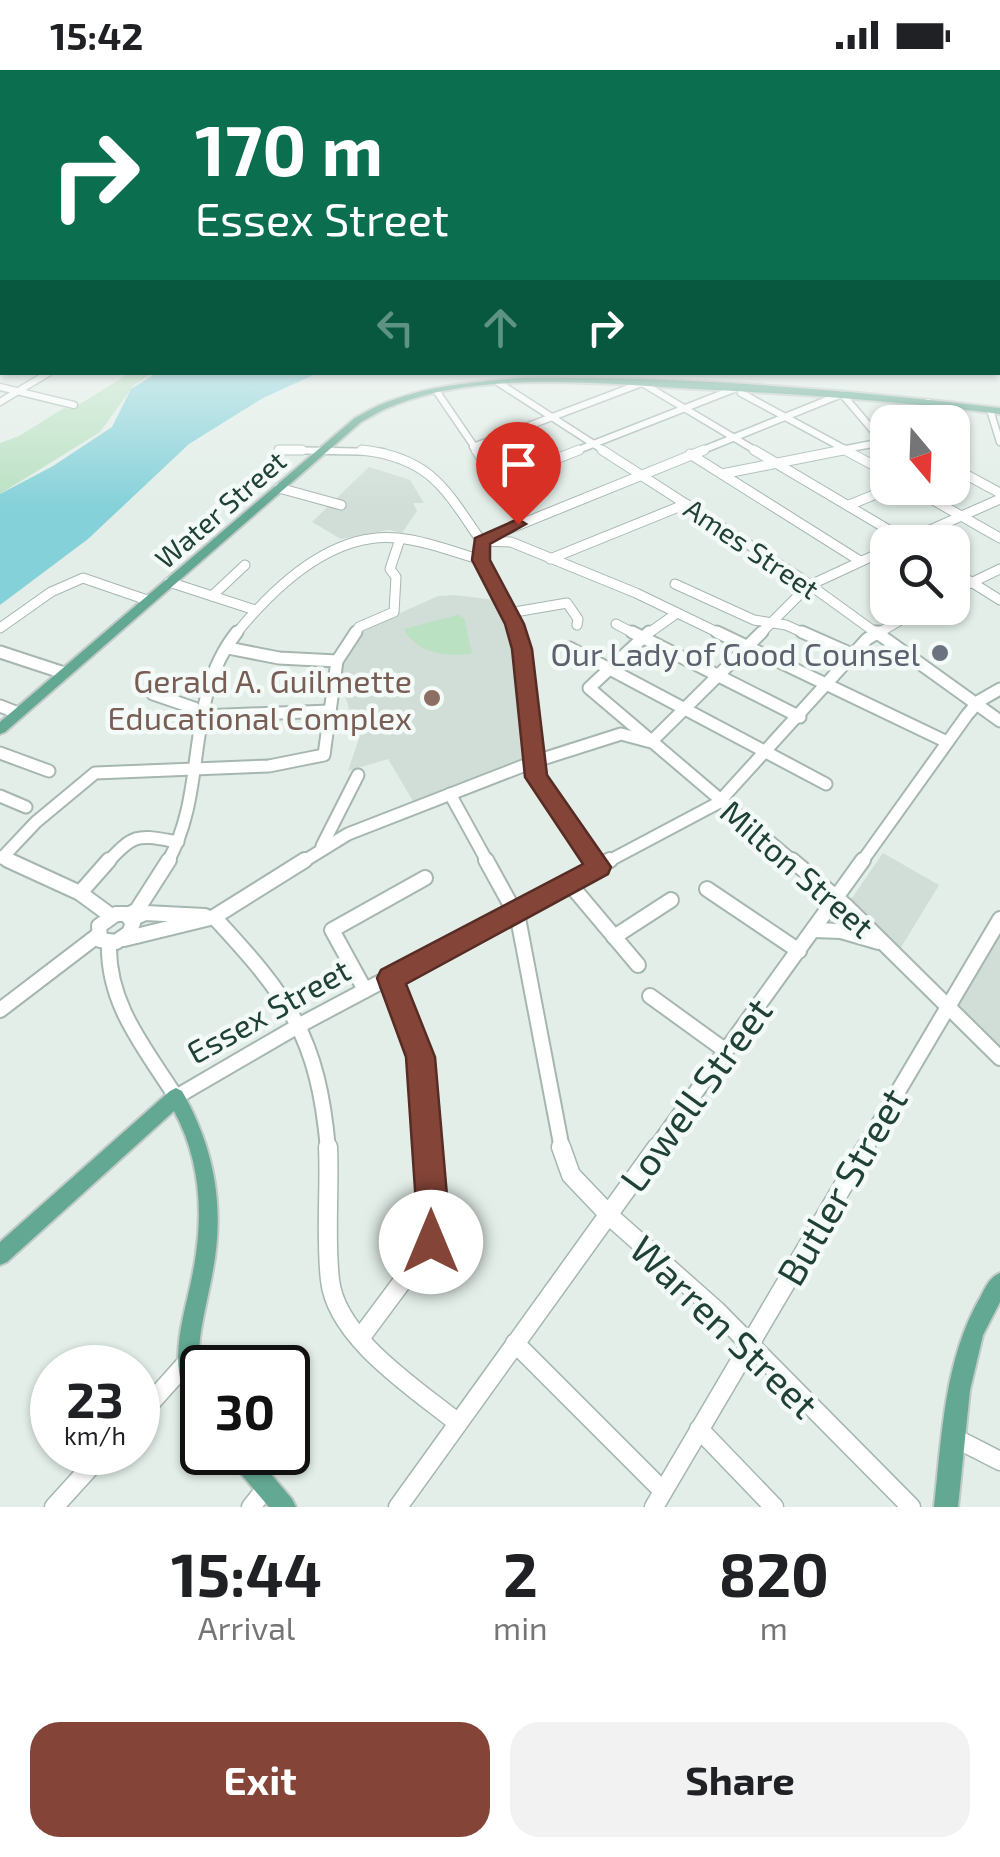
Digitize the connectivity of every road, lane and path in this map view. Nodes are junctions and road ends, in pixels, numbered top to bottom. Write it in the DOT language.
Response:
graph roads {
  1 [pos="45,375"];
  2 [pos="615,381"];
  3 [pos="642,382"];
  4 [pos="498,384"];
  5 [pos="739,387"];
  6 [pos="0,388"];
  7 [pos="18,392"];
  8 [pos="437,392"];
  9 [pos="622,394"];
  10 [pos="842,394"];
  11 [pos="0,402"];
  12 [pos="928,402"];
  13 [pos="74,405"];
  14 [pos="929,405"];
  15 [pos="688,409"];
  16 [pos="995,411"];
  17 [pos="784,416"];
  18 [pos="554,418"];
  19 [pos="870,428"];
  20 [pos="735,436"];
  21 [pos="1000,442"];
  22 [pos="595,445"];
  23 [pos="473,447"];
  24 [pos="870,447"];
  25 [pos="279,450"];
  26 [pos="846,450"];
  27 [pos="322,451"];
  28 [pos="690,454"];
  29 [pos="781,463"];
  30 [pos="870,464"];
  31 [pos="640,474"];
  32 [pos="722,474"];
  33 [pos="970,478"];
  34 [pos="497,482"];
  35 [pos="278,488"];
  36 [pos="870,496"];
  37 [pos="1000,496"];
  38 [pos="686,504"];
  39 [pos="340,505"];
  40 [pos="849,505"];
  41 [pos="942,505"];
  42 [pos="962,516"];
  43 [pos="524,521"];
  44 [pos="880,525"];
  45 [pos="943,525"];
  46 [pos="1000,538"];
  47 [pos="400,539"];
  48 [pos="481,541"];
  49 [pos="870,557"];
  50 [pos="550,559"];
  51 [pos="481,560"];
  52 [pos="860,562"];
  53 [pos="245,565"];
  54 [pos="1000,569"];
  55 [pos="169,582"];
  56 [pos="972,582"];
  57 [pos="676,584"];
  58 [pos="810,585"];
  59 [pos="212,596"];
  60 [pos="148,600"];
  61 [pos="1000,600"];
  62 [pos="255,610"];
  63 [pos="678,613"];
  64 [pos="509,614"];
  65 [pos="772,622"];
  66 [pos="616,624"];
  67 [pos="577,625"];
  68 [pos="889,625"];
  69 [pos="0,628"];
  70 [pos="876,632"];
  71 [pos="642,637"];
  72 [pos="748,646"];
  73 [pos="228,648"];
  74 [pos="570,648"];
  75 [pos="0,652"];
  76 [pos="854,655"];
  77 [pos="337,660"];
  78 [pos="608,668"];
  79 [pos="64,672"];
  80 [pos="718,676"];
  81 [pos="828,685"];
  82 [pos="1000,689"];
  83 [pos="153,694"];
  84 [pos="976,704"];
  85 [pos="0,706"];
  86 [pos="685,708"];
  87 [pos="329,712"];
  88 [pos="18,713"];
  89 [pos="202,716"];
  90 [pos="800,717"];
  91 [pos="1000,720"];
  92 [pos="0,729"];
  93 [pos="650,742"];
  94 [pos="948,742"];
  95 [pos="768,751"];
  96 [pos="0,753"];
  97 [pos="533,762"];
  98 [pos="192,769"];
  99 [pos="49,771"];
  100 [pos="358,774"];
  101 [pos="826,784"];
  102 [pos="450,794"];
  103 [pos="0,796"];
  104 [pos="721,801"];
  105 [pos="26,807"];
  106 [pos="178,842"];
  107 [pos="320,849"];
  108 [pos="1,857"];
  109 [pos="599,867"];
  110 [pos="425,878"];
  111 [pos="569,883"];
  112 [pos="707,889"];
  113 [pos="80,892"];
  114 [pos="837,898"];
  115 [pos="671,900"];
  116 [pos="514,912"];
  117 [pos="110,915"];
  118 [pos="130,917"];
  119 [pos="214,917"];
  120 [pos="1000,919"];
  121 [pos="814,930"];
  122 [pos="614,937"];
  123 [pos="110,939"];
  124 [pos="884,943"];
  125 [pos="799,951"];
  126 [pos="638,965"];
  127 [pos="390,978"];
  128 [pos="365,990"];
  129 [pos="650,996"];
  130 [pos="947,1006"];
  131 [pos="0,1010"];
  132 [pos="300,1025"];
  133 [pos="726,1052"];
  134 [pos="1000,1058"];
  135 [pos="176,1097"];
  136 [pos="608,1214"];
  137 [pos="0,1255"];
  138 [pos="1000,1283"];
  139 [pos="361,1337"];
  140 [pos="515,1343"];
  141 [pos="748,1344"];
  142 [pos="191,1345"];
  143 [pos="180,1370"];
  144 [pos="160,1392"];
  145 [pos="458,1423"];
  146 [pos="698,1428"];
  147 [pos="953,1438"];
  148 [pos="1000,1461"];
  149 [pos="83,1475"];
  150 [pos="256,1475"];
  151 [pos="266,1488"];
  152 [pos="658,1499"];
  153 [pos="54,1507"];
  154 [pos="250,1507"];
  155 [pos="284,1507"];
  156 [pos="398,1507"];
  157 [pos="774,1507"];
  158 [pos="911,1507"];
  159 [pos="946,1507"];
  1 -- 7 [label="street"];
  2 -- 3 [label="main road, Water Street"];
  2 -- 4 [label="main road, Water Street"];
  2 -- 9 [label="street"];
  3 -- 5 [label="main road, Water Street"];
  3 -- 9 [label="street"];
  3 -- 15 [label="street"];
  4 -- 8 [label="main road, Water Street"];
  4 -- 18 [label="street, Ames Street"];
  5 -- 10 [label="main road, Water Street"];
  5 -- 15 [label="street"];
  5 -- 17 [label="street"];
  6 -- 7 [label="street"];
  7 -- 11 [label="street"];
  7 -- 13 [label="street"];
  8 -- 23 [label="street"];
  8 -- 27 [label="main road, Water Street"];
  9 -- 18 [label="street"];
  10 -- 12 [label="main road, Water Street"];
  10 -- 17 [label="street"];
  10 -- 19 [label="street"];
  12 -- 14 [label="street"];
  12 -- 16 [label="main road, Water Street"];
  15 -- 20 [label="street"];
  15 -- 22 [label="street"];
  16 -- 21 [label="street"];
  17 -- 20 [label="street"];
  17 -- 26 [label="street"];
  18 -- 22 [label="street, Ames Street"];
  18 -- 23 [label="street"];
  20 -- 28 [label="street"];
  20 -- 29 [label="street"];
  22 -- 31 [label="street, Ames Street"];
  22 -- 34 [label="street"];
  23 -- 34 [label="street"];
  24 -- 26 [label="street"];
  25 -- 27 [label="street"];
  26 -- 29 [label="street"];
  26 -- 30 [label="street"];
  27 -- 35 [label="main road, Water Street"];
  27 -- 48 [label="street"];
  28 -- 31 [label="street"];
  28 -- 32 [label="street"];
  29 -- 32 [label="street"];
  29 -- 40 [label="street"];
  31 -- 38 [label="street, Ames Street"];
  31 -- 43 [label="street"];
  32 -- 52 [label="street"];
  33 -- 37 [label="street"];
  34 -- 43 [label="street"];
  35 -- 39 [label="street"];
  35 -- 55 [label="main road, Water Street"];
  36 -- 40 [label="street"];
  37 -- 42 [label="street"];
  38 -- 50 [label="street"];
  38 -- 58 [label="street, Ames Street"];
  40 -- 44 [label="street"];
  41 -- 42 [label="street"];
  42 -- 45 [label="street"];
  42 -- 46 [label="street"];
  43 -- 48 [label="street"];
  47 -- 51 [label="street"];
  47 -- 62 [label="street"];
  47 -- 77 [label="street"];
  48 -- 50 [label="street"];
  48 -- 51 [label="street"];
  49 -- 52 [label="street"];
  50 -- 63 [label="street"];
  51 -- 64 [label="street"];
  52 -- 58 [label="street"];
  53 -- 59 [label="street"];
  54 -- 56 [label="street"];
  55 -- 59 [label="street"];
  55 -- 60 [label="main road, Water Street"];
  56 -- 61 [label="street"];
  57 -- 65 [label="street"];
  58 -- 65 [label="street"];
  58 -- 70 [label="street, Ames Street"];
  59 -- 62 [label="street"];
  60 -- 69 [label="street"];
  60 -- 79 [label="main road, Water Street"];
  62 -- 73 [label="street"];
  63 -- 71 [label="street"];
  63 -- 72 [label="street"];
  64 -- 67 [label="street"];
  64 -- 97 [label="street"];
  65 -- 72 [label="street"];
  65 -- 76 [label="street"];
  66 -- 71 [label="street"];
  68 -- 70 [label="street, Essex Street"];
  70 -- 76 [label="street, Essex Street"];
  70 -- 84 [label="street, Ames Street"];
  71 -- 78 [label="street"];
  71 -- 80 [label="street"];
  72 -- 80 [label="street"];
  72 -- 81 [label="street"];
  73 -- 77 [label="street"];
  73 -- 89 [label="street"];
  74 -- 78 [label="street"];
  75 -- 79 [label="street"];
  76 -- 81 [label="street, Essex Street"];
  77 -- 87 [label="street"];
  78 -- 86 [label="street"];
  78 -- 93 [label="street, Milton Street"];
  79 -- 88 [label="main road, Water Street"];
  80 -- 86 [label="street"];
  80 -- 90 [label="street"];
  81 -- 90 [label="street, Essex Street"];
  81 -- 94 [label="street"];
  82 -- 84 [label="street, Lowell Street"];
  83 -- 89 [label="street"];
  84 -- 91 [label="street, Ames Street"];
  84 -- 94 [label="street, Lowell Street"];
  85 -- 88 [label="street"];
  86 -- 93 [label="street"];
  86 -- 95 [label="street"];
  87 -- 89 [label="street"];
  87 -- 98 [label="street"];
  88 -- 92 [label="main road, Water Street"];
  89 -- 98 [label="street"];
  90 -- 95 [label="street, Essex Street"];
  93 -- 97 [label="street"];
  93 -- 104 [label="street, Milton Street"];
  94 -- 114 [label="street, Lowell Street"];
  95 -- 101 [label="street"];
  95 -- 104 [label="street, Essex Street"];
  96 -- 99 [label="street"];
  97 -- 102 [label="street"];
  97 -- 109 [label="street"];
  98 -- 106 [label="street"];
  98 -- 108 [label="street"];
  100 -- 107 [label="street"];
  102 -- 107 [label="street"];
  102 -- 116 [label="street, Warren Street"];
  103 -- 105 [label="street"];
  104 -- 109 [label="street, Essex Street"];
  104 -- 114 [label="street, Milton Street"];
  106 -- 113 [label="street"];
  106 -- 118 [label="street"];
  107 -- 119 [label="street"];
  108 -- 113 [label="street"];
  109 -- 111 [label="street, Essex Street"];
  110 -- 128 [label="street"];
  111 -- 116 [label="street, Essex Street"];
  111 -- 122 [label="street"];
  112 -- 125 [label="street"];
  113 -- 117 [label="street"];
  114 -- 121 [label="street, Lowell Street"];
  114 -- 124 [label="street, Milton Street"];
  115 -- 122 [label="street"];
  116 -- 127 [label="street, Essex Street"];
  116 -- 136 [label="street, Warren Street"];
  117 -- 118 [label="street"];
  117 -- 123 [label="street"];
  118 -- 119 [label="street"];
  118 -- 123 [label="street"];
  119 -- 123 [label="street"];
  119 -- 132 [label="street"];
  120 -- 130 [label="street, Butler Street"];
  121 -- 124 [label="street"];
  121 -- 125 [label="street, Lowell Street"];
  122 -- 126 [label="street"];
  123 -- 131 [label="street"];
  123 -- 135 [label="street"];
  124 -- 130 [label="street, Milton Street"];
  125 -- 133 [label="street, Lowell Street"];
  127 -- 128 [label="street, Essex Street"];
  127 -- 139 [label="street"];
  128 -- 132 [label="street, Essex Street"];
  129 -- 133 [label="street"];
  130 -- 134 [label="street, Milton Street"];
  130 -- 141 [label="street, Butler Street"];
  132 -- 135 [label="street, Essex Street"];
  132 -- 139 [label="street"];
  133 -- 136 [label="street, Lowell Street"];
  135 -- 137 [label="main road, Essex Street"];
  135 -- 142 [label="main road"];
  136 -- 140 [label="street, Lowell Street"];
  136 -- 141 [label="street, Warren Street"];
  138 -- 147 [label="main road"];
  139 -- 145 [label="street"];
  140 -- 145 [label="street, Lowell Street"];
  140 -- 152 [label="street"];
  141 -- 146 [label="street, Butler Street"];
  141 -- 158 [label="street, Warren Street"];
  143 -- 144 [label="street"];
  145 -- 156 [label="street, Lowell Street"];
  146 -- 152 [label="street, Butler Street"];
  146 -- 157 [label="street"];
  147 -- 148 [label="street"];
  147 -- 159 [label="main road"];
  149 -- 153 [label="street"];
  150 -- 151 [label="main road"];
  151 -- 154 [label="street"];
  151 -- 155 [label="main road"];
}
